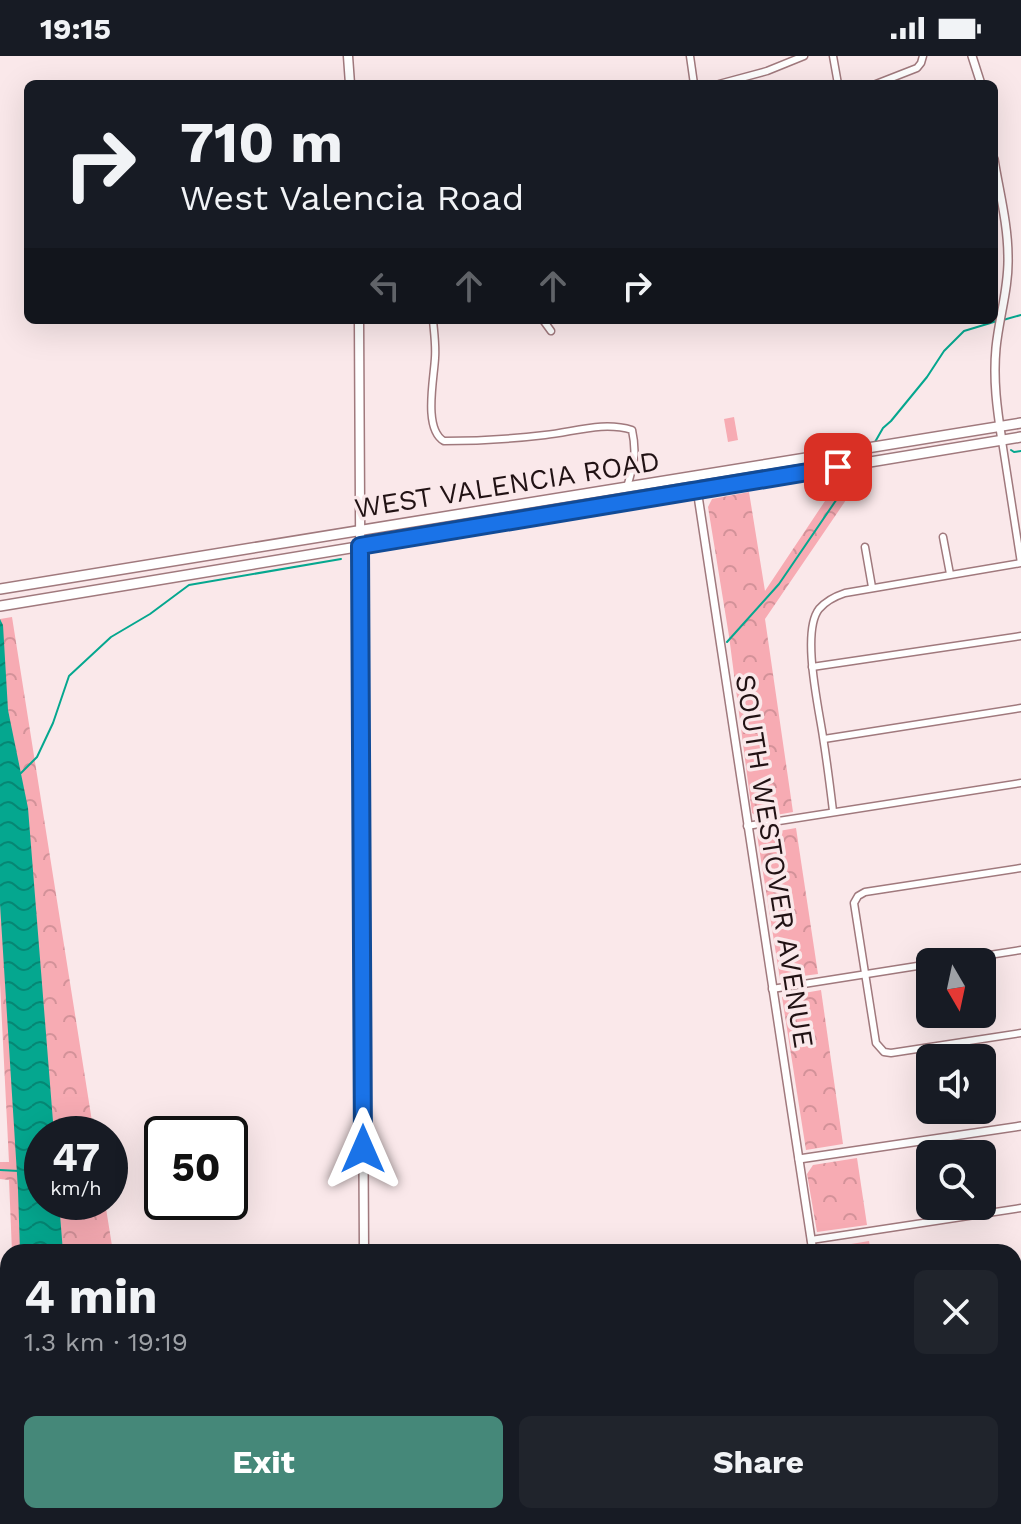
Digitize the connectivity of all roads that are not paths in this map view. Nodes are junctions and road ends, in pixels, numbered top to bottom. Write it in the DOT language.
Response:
graph roads {
  1 [pos="348,56"];
  2 [pos="690,56"];
  3 [pos="804,56"];
  4 [pos="833,56"];
  5 [pos="972,56"];
  6 [pos="923,59"];
  7 [pos="933,66"];
  8 [pos="350,80"];
  9 [pos="693,80"];
  10 [pos="734,80"];
  11 [pos="837,80"];
  12 [pos="886,80"];
  13 [pos="980,80"];
  14 [pos="998,185"];
  15 [pos="359,324"];
  16 [pos="433,324"];
  17 [pos="546,324"];
  18 [pos="551,331"];
  19 [pos="1021,423"];
  20 [pos="1000,427"];
  21 [pos="1021,437"];
  22 [pos="1002,441"];
  23 [pos="695,476"];
  24 [pos="627,487"];
  25 [pos="697,490"];
  26 [pos="360,530"];
  27 [pos="943,537"];
  28 [pos="360,546"];
  29 [pos="865,547"];
  30 [pos="1021,563"];
  31 [pos="950,574"];
  32 [pos="872,587"];
  33 [pos="0,589"];
  34 [pos="0,606"];
  35 [pos="1021,636"];
  36 [pos="812,667"];
  37 [pos="1021,708"];
  38 [pos="824,739"];
  39 [pos="1021,783"];
  40 [pos="833,811"];
  41 [pos="747,826"];
  42 [pos="1021,868"];
  43 [pos="1021,950"];
  44 [pos="996,954"];
  45 [pos="916,966"];
  46 [pos="866,974"];
  47 [pos="772,989"];
  48 [pos="1021,1033"];
  49 [pos="882,1050"];
  50 [pos="877,1057"];
  51 [pos="1021,1126"];
  52 [pos="799,1159"];
  53 [pos="1021,1208"];
  54 [pos="811,1240"];
  55 [pos="364,1244"];
  56 [pos="812,1244"];
  1 -- 8 [label="main road"];
  2 -- 9 [label="street"];
  3 -- 10 [label="street"];
  4 -- 11 [label="street"];
  5 -- 13 [label="street"];
  6 -- 7 [label="street"];
  6 -- 12 [label="street"];
  14 -- 20 [label="street"];
  15 -- 26 [label="main road"];
  16 -- 24 [label="street"];
  17 -- 18 [label="street"];
  19 -- 20 [label="main road, WEST VALENCIA ROAD"];
  20 -- 22 [label="street"];
  20 -- 23 [label="main road, WEST VALENCIA ROAD"];
  21 -- 22 [label="main road, WEST VALENCIA ROAD"];
  22 -- 25 [label="main road, WEST VALENCIA ROAD"];
  22 -- 30 [label="street"];
  23 -- 24 [label="main road, WEST VALENCIA ROAD"];
  23 -- 25 [label="street, SOUTH WESTOVER AVENUE"];
  24 -- 26 [label="main road, WEST VALENCIA ROAD"];
  25 -- 28 [label="main road, WEST VALENCIA ROAD"];
  25 -- 41 [label="street, SOUTH WESTOVER AVENUE"];
  26 -- 28 [label="main road"];
  26 -- 33 [label="main road, WEST VALENCIA ROAD"];
  27 -- 31 [label="street"];
  28 -- 34 [label="main road, WEST VALENCIA ROAD"];
  28 -- 55 [label="main road"];
  29 -- 32 [label="street"];
  30 -- 31 [label="street"];
  31 -- 32 [label="street"];
  32 -- 36 [label="street"];
  35 -- 36 [label="street"];
  36 -- 38 [label="street"];
  37 -- 38 [label="street"];
  38 -- 40 [label="street"];
  39 -- 40 [label="street"];
  40 -- 41 [label="street"];
  41 -- 47 [label="street, SOUTH WESTOVER AVENUE"];
  42 -- 46 [label="street"];
  43 -- 44 [label="street"];
  45 -- 46 [label="street"];
  46 -- 47 [label="street"];
  46 -- 49 [label="street"];
  47 -- 52 [label="street, SOUTH WESTOVER AVENUE"];
  48 -- 49 [label="street"];
  49 -- 50 [label="street"];
  51 -- 52 [label="street"];
  52 -- 54 [label="street, SOUTH WESTOVER AVENUE"];
  53 -- 54 [label="street"];
  54 -- 56 [label="street, SOUTH WESTOVER AVENUE"];
}
